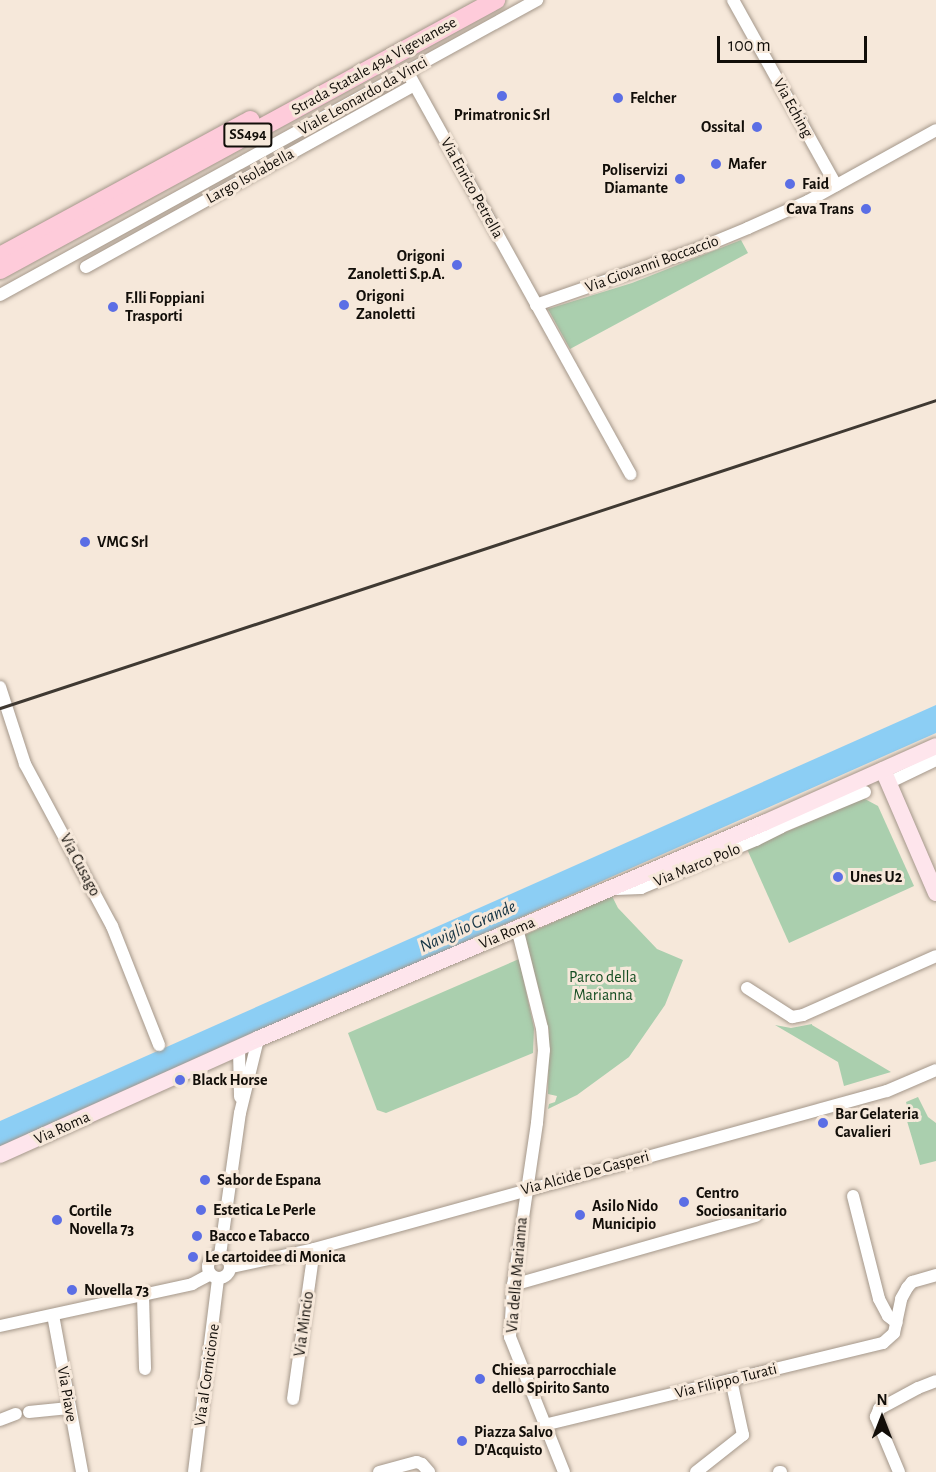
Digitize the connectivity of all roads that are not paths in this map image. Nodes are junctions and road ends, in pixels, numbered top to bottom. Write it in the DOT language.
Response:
graph roads {
  1 [pos="470,0"];
  2 [pos="496,0"];
  3 [pos="537,0"];
  4 [pos="733,0"];
  5 [pos="407,72"];
  6 [pos="414,85"];
  7 [pos="936,130"];
  8 [pos="836,185"];
  9 [pos="0,256"];
  10 [pos="86,267"];
  11 [pos="0,270"];
  12 [pos="0,295"];
  13 [pos="536,306"];
  14 [pos="630,474"];
  15 [pos="0,687"];
  16 [pos="936,746"];
  17 [pos="936,760"];
  18 [pos="886,776"];
  19 [pos="865,792"];
  20 [pos="784,820"];
  21 [pos="936,893"];
  22 [pos="517,928"];
  23 [pos="936,956"];
  24 [pos="747,988"];
  25 [pos="258,1039"];
  26 [pos="159,1046"];
  27 [pos="239,1048"];
  28 [pos="936,1070"];
  29 [pos="240,1113"];
  30 [pos="0,1155"];
  31 [pos="526,1189"];
  32 [pos="853,1196"];
  33 [pos="756,1216"];
  34 [pos="314,1249"];
  35 [pos="220,1255"];
  36 [pos="231,1268"];
  37 [pos="936,1275"];
  38 [pos="215,1276"];
  39 [pos="513,1286"];
  40 [pos="143,1296"];
  41 [pos="53,1315"];
  42 [pos="897,1323"];
  43 [pos="0,1326"];
  44 [pos="145,1369"];
  45 [pos="731,1380"];
  46 [pos="936,1381"];
  47 [pos="293,1399"];
  48 [pos="69,1408"];
  49 [pos="29,1412"];
  50 [pos="16,1414"];
  51 [pos="0,1420"];
  52 [pos="544,1425"];
  53 [pos="425,1468"];
  54 [pos="82,1472"];
  55 [pos="194,1472"];
  56 [pos="379,1472"];
  57 [pos="564,1472"];
  58 [pos="696,1472"];
  59 [pos="899,1472"];
  1 -- 9 [label="main road, Strada Statale 494 Vigevanese / SS494"];
  2 -- 11 [label="main road, Strada Statale 494 Vigevanese / SS494"];
  3 -- 5 [label="street, Viale Leonardo da Vinci"];
  4 -- 8 [label="street, Via Eching"];
  5 -- 6 [label="street, Via Enrico Petrella"];
  5 -- 12 [label="street, Viale Leonardo da Vinci"];
  6 -- 10 [label="street, Largo Isolabella"];
  6 -- 13 [label="street, Via Enrico Petrella"];
  7 -- 8 [label="street, Via Giovanni Boccaccio"];
  8 -- 13 [label="street, Via Giovanni Boccaccio"];
  13 -- 14 [label="street"];
  15 -- 26 [label="street, Via Cusago"];
  16 -- 18 [label="street, Via Roma"];
  17 -- 18 [label="street"];
  18 -- 20 [label="street, Via Roma"];
  18 -- 21 [label="street"];
  19 -- 20 [label="street"];
  20 -- 22 [label="street, Via Roma"];
  22 -- 25 [label="street, Via Roma"];
  22 -- 31 [label="street, Via della Marianna"];
  23 -- 24 [label="street"];
  25 -- 27 [label="street, Via Roma"];
  25 -- 29 [label="street"];
  27 -- 29 [label="street"];
  27 -- 30 [label="street, Via Roma"];
  28 -- 31 [label="street, Via Alcide De Gasperi"];
  29 -- 35 [label="street"];
  31 -- 34 [label="street, Via Alcide De Gasperi"];
  31 -- 39 [label="street, Via della Marianna"];
  32 -- 42 [label="street"];
  33 -- 39 [label="street"];
  34 -- 36 [label="street, Via Alcide De Gasperi"];
  34 -- 47 [label="street, Via Mincio"];
  35 -- 36 [label="street"];
  35 -- 38 [label="street"];
  36 -- 38 [label="street"];
  37 -- 42 [label="street, Via Filippo Turati"];
  38 -- 40 [label="street"];
  38 -- 55 [label="street, Via al Cornicione"];
  39 -- 52 [label="street, Via della Marianna"];
  40 -- 41 [label="street"];
  40 -- 44 [label="street"];
  41 -- 43 [label="street"];
  41 -- 48 [label="street, Via Piave"];
  42 -- 45 [label="street, Via Filippo Turati"];
  45 -- 52 [label="street, Via Filippo Turati"];
  45 -- 58 [label="street"];
  46 -- 59 [label="street"];
  48 -- 49 [label="street"];
  48 -- 54 [label="street, Via Piave"];
  50 -- 51 [label="street"];
  52 -- 57 [label="street, Via della Marianna"];
  53 -- 56 [label="street"];
}
